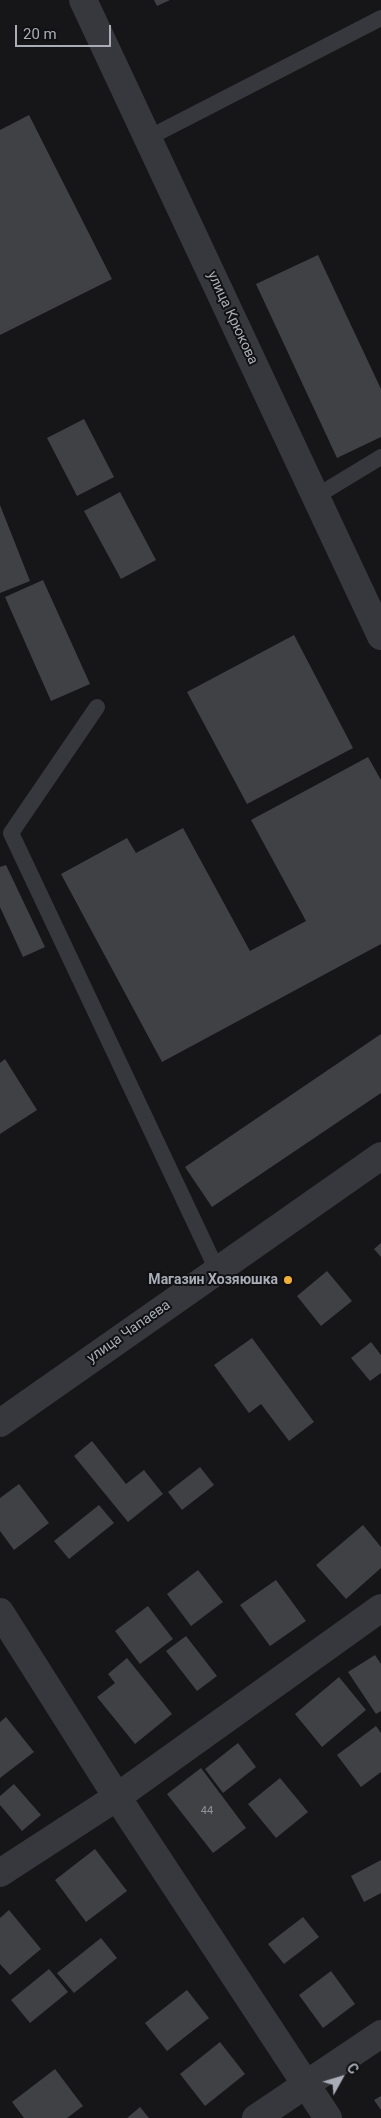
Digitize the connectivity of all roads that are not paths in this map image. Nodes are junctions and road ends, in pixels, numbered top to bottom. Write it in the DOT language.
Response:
graph roads {
  1 [pos="83,0"];
  2 [pos="381,18"];
  3 [pos="148,138"];
  4 [pos="381,457"];
  5 [pos="315,497"];
  6 [pos="381,636"];
  7 [pos="97,707"];
  8 [pos="381,1156"];
  9 [pos="218,1270"];
  10 [pos="1,1422"];
  11 [pos="381,1608"];
  12 [pos="0,1612"];
  13 [pos="116,1797"];
  14 [pos="0,1873"];
  15 [pos="381,2034"];
  16 [pos="306,2083"];
  17 [pos="256,2118"];
  18 [pos="328,2118"];
  1 -- 3 [label="street, улица Крюкова"];
  2 -- 3 [label="lane"];
  3 -- 5 [label="street, улица Крюкова"];
  4 -- 5 [label="lane"];
  5 -- 6 [label="street, улица Крюкова"];
  7 -- 9 [label="lane"];
  8 -- 9 [label="street, улица Чапаева"];
  9 -- 10 [label="street, улица Чапаева"];
  11 -- 13 [label="street"];
  12 -- 13 [label="street"];
  13 -- 14 [label="street"];
  13 -- 16 [label="street"];
  15 -- 16 [label="street"];
  16 -- 17 [label="street"];
  16 -- 18 [label="street"];
}
